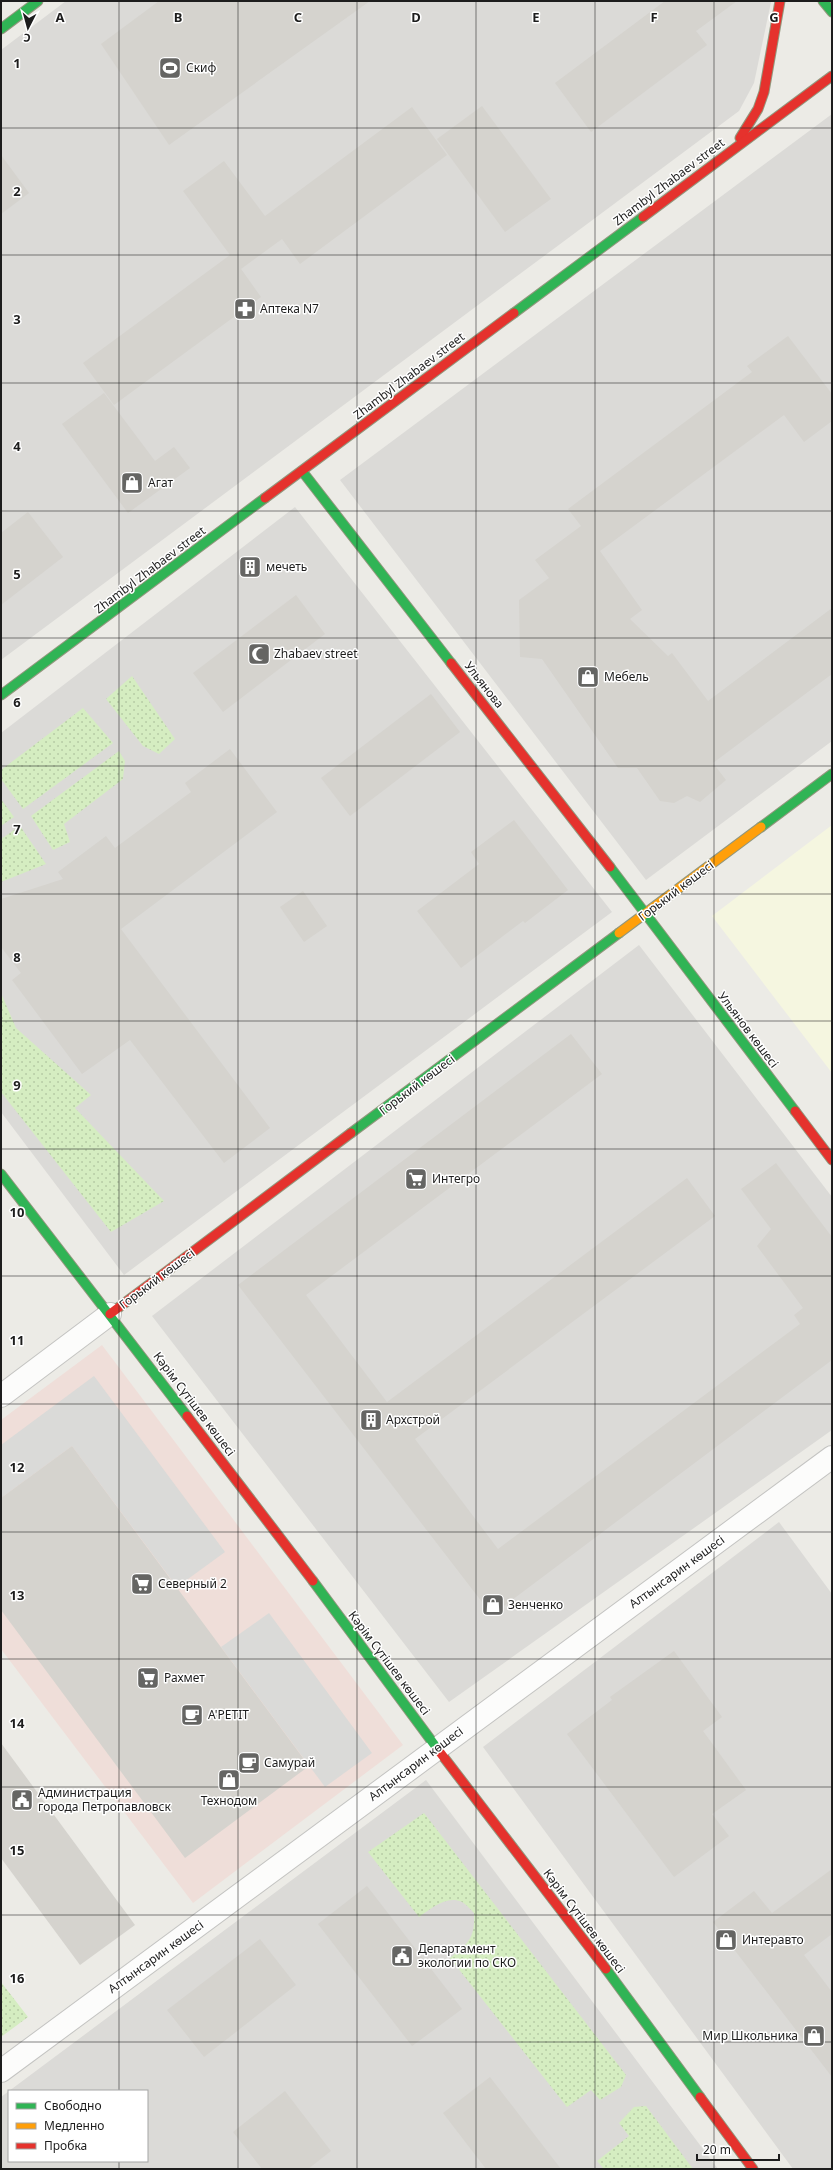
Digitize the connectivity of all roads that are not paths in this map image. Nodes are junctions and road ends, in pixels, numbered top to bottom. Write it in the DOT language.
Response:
graph roads {
  1 [pos="38,1"];
  2 [pos="780,1"];
  3 [pos="823,1"];
  4 [pos="832,12"];
  5 [pos="1,29"];
  6 [pos="832,76"];
  7 [pos="731,151"];
  8 [pos="302,471"];
  9 [pos="1,695"];
  10 [pos="832,774"];
  11 [pos="646,914"];
  12 [pos="832,1160"];
  13 [pos="1,1174"];
  14 [pos="110,1314"];
  15 [pos="1,1396"];
  16 [pos="832,1457"];
  17 [pos="437,1748"];
  18 [pos="1,2071"];
  19 [pos="753,2169"];
  1 -- 5 [label="main road"];
  2 -- 7 [label="main road"];
  3 -- 4 [label="main road"];
  6 -- 7 [label="main road, Zhambyl Zhabaev street"];
  7 -- 8 [label="main road, Zhambyl Zhabaev street"];
  8 -- 9 [label="main road, Zhambyl Zhabaev street"];
  8 -- 11 [label="main road, Ульянова"];
  10 -- 11 [label="main road, Горький көшесі"];
  11 -- 12 [label="main road, Ульянов көшесі"];
  11 -- 14 [label="main road, Горький көшесі"];
  13 -- 14 [label="main road, Кәрім Сүтішев көшесі"];
  14 -- 15 [label="street, Горький көшесі"];
  14 -- 17 [label="main road, Кәрім Сүтішев көшесі"];
  16 -- 17 [label="street, Алтынсарин көшесі"];
  17 -- 18 [label="street, Алтынсарин көшесі"];
  17 -- 19 [label="main road, Кәрім Сүтішев көшесі"];
}
